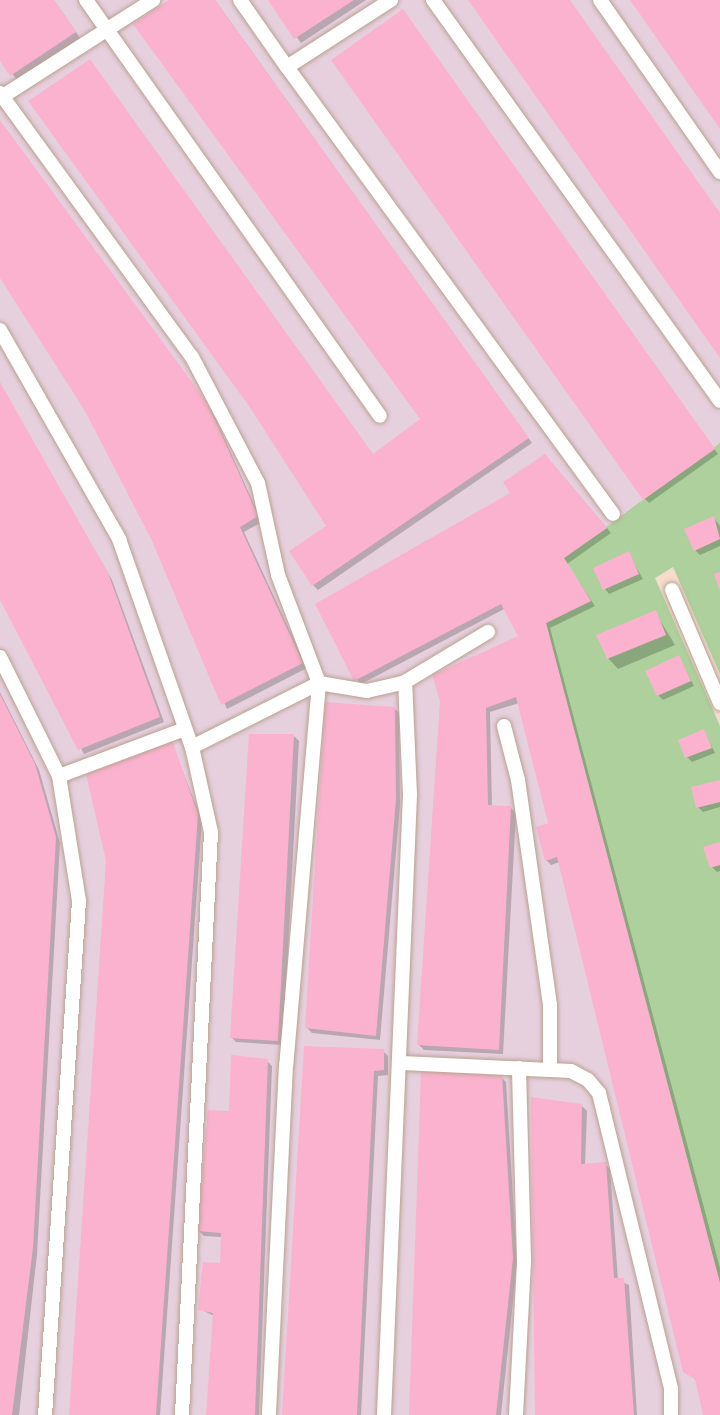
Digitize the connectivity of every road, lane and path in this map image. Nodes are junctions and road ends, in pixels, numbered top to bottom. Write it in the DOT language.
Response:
graph roads {
  1 [pos="86,0"];
  2 [pos="153,0"];
  3 [pos="240,0"];
  4 [pos="391,0"];
  5 [pos="433,0"];
  6 [pos="600,0"];
  7 [pos="106,29"];
  8 [pos="288,67"];
  9 [pos="1,96"];
  10 [pos="720,172"];
  11 [pos="0,330"];
  12 [pos="720,401"];
  13 [pos="380,416"];
  14 [pos="613,514"];
  15 [pos="672,590"];
  16 [pos="488,632"];
  17 [pos="0,657"];
  18 [pos="405,682"];
  19 [pos="319,683"];
  20 [pos="720,703"];
  21 [pos="504,726"];
  22 [pos="185,729"];
  23 [pos="192,747"];
  24 [pos="59,776"];
  25 [pos="402,1063"];
  26 [pos="519,1068"];
  27 [pos="550,1070"];
  28 [pos="46,1415"];
  29 [pos="182,1415"];
  30 [pos="269,1415"];
  31 [pos="384,1415"];
  32 [pos="516,1415"];
  33 [pos="671,1415"];
  1 -- 7 [label="lane"];
  2 -- 7 [label="lane"];
  3 -- 8 [label="lane"];
  4 -- 8 [label="lane"];
  5 -- 12 [label="lane"];
  6 -- 10 [label="lane"];
  7 -- 9 [label="lane"];
  7 -- 13 [label="lane"];
  8 -- 14 [label="lane"];
  9 -- 19 [label="lane"];
  11 -- 22 [label="lane"];
  15 -- 20 [label="lane"];
  16 -- 18 [label="lane"];
  17 -- 24 [label="lane"];
  18 -- 19 [label="lane"];
  18 -- 25 [label="lane"];
  19 -- 23 [label="lane"];
  19 -- 30 [label="lane"];
  21 -- 27 [label="lane"];
  22 -- 23 [label="lane"];
  22 -- 24 [label="lane"];
  23 -- 29 [label="lane"];
  24 -- 28 [label="lane"];
  25 -- 26 [label="lane"];
  25 -- 31 [label="lane"];
  26 -- 27 [label="lane"];
  26 -- 32 [label="lane"];
  27 -- 33 [label="lane"];
}
